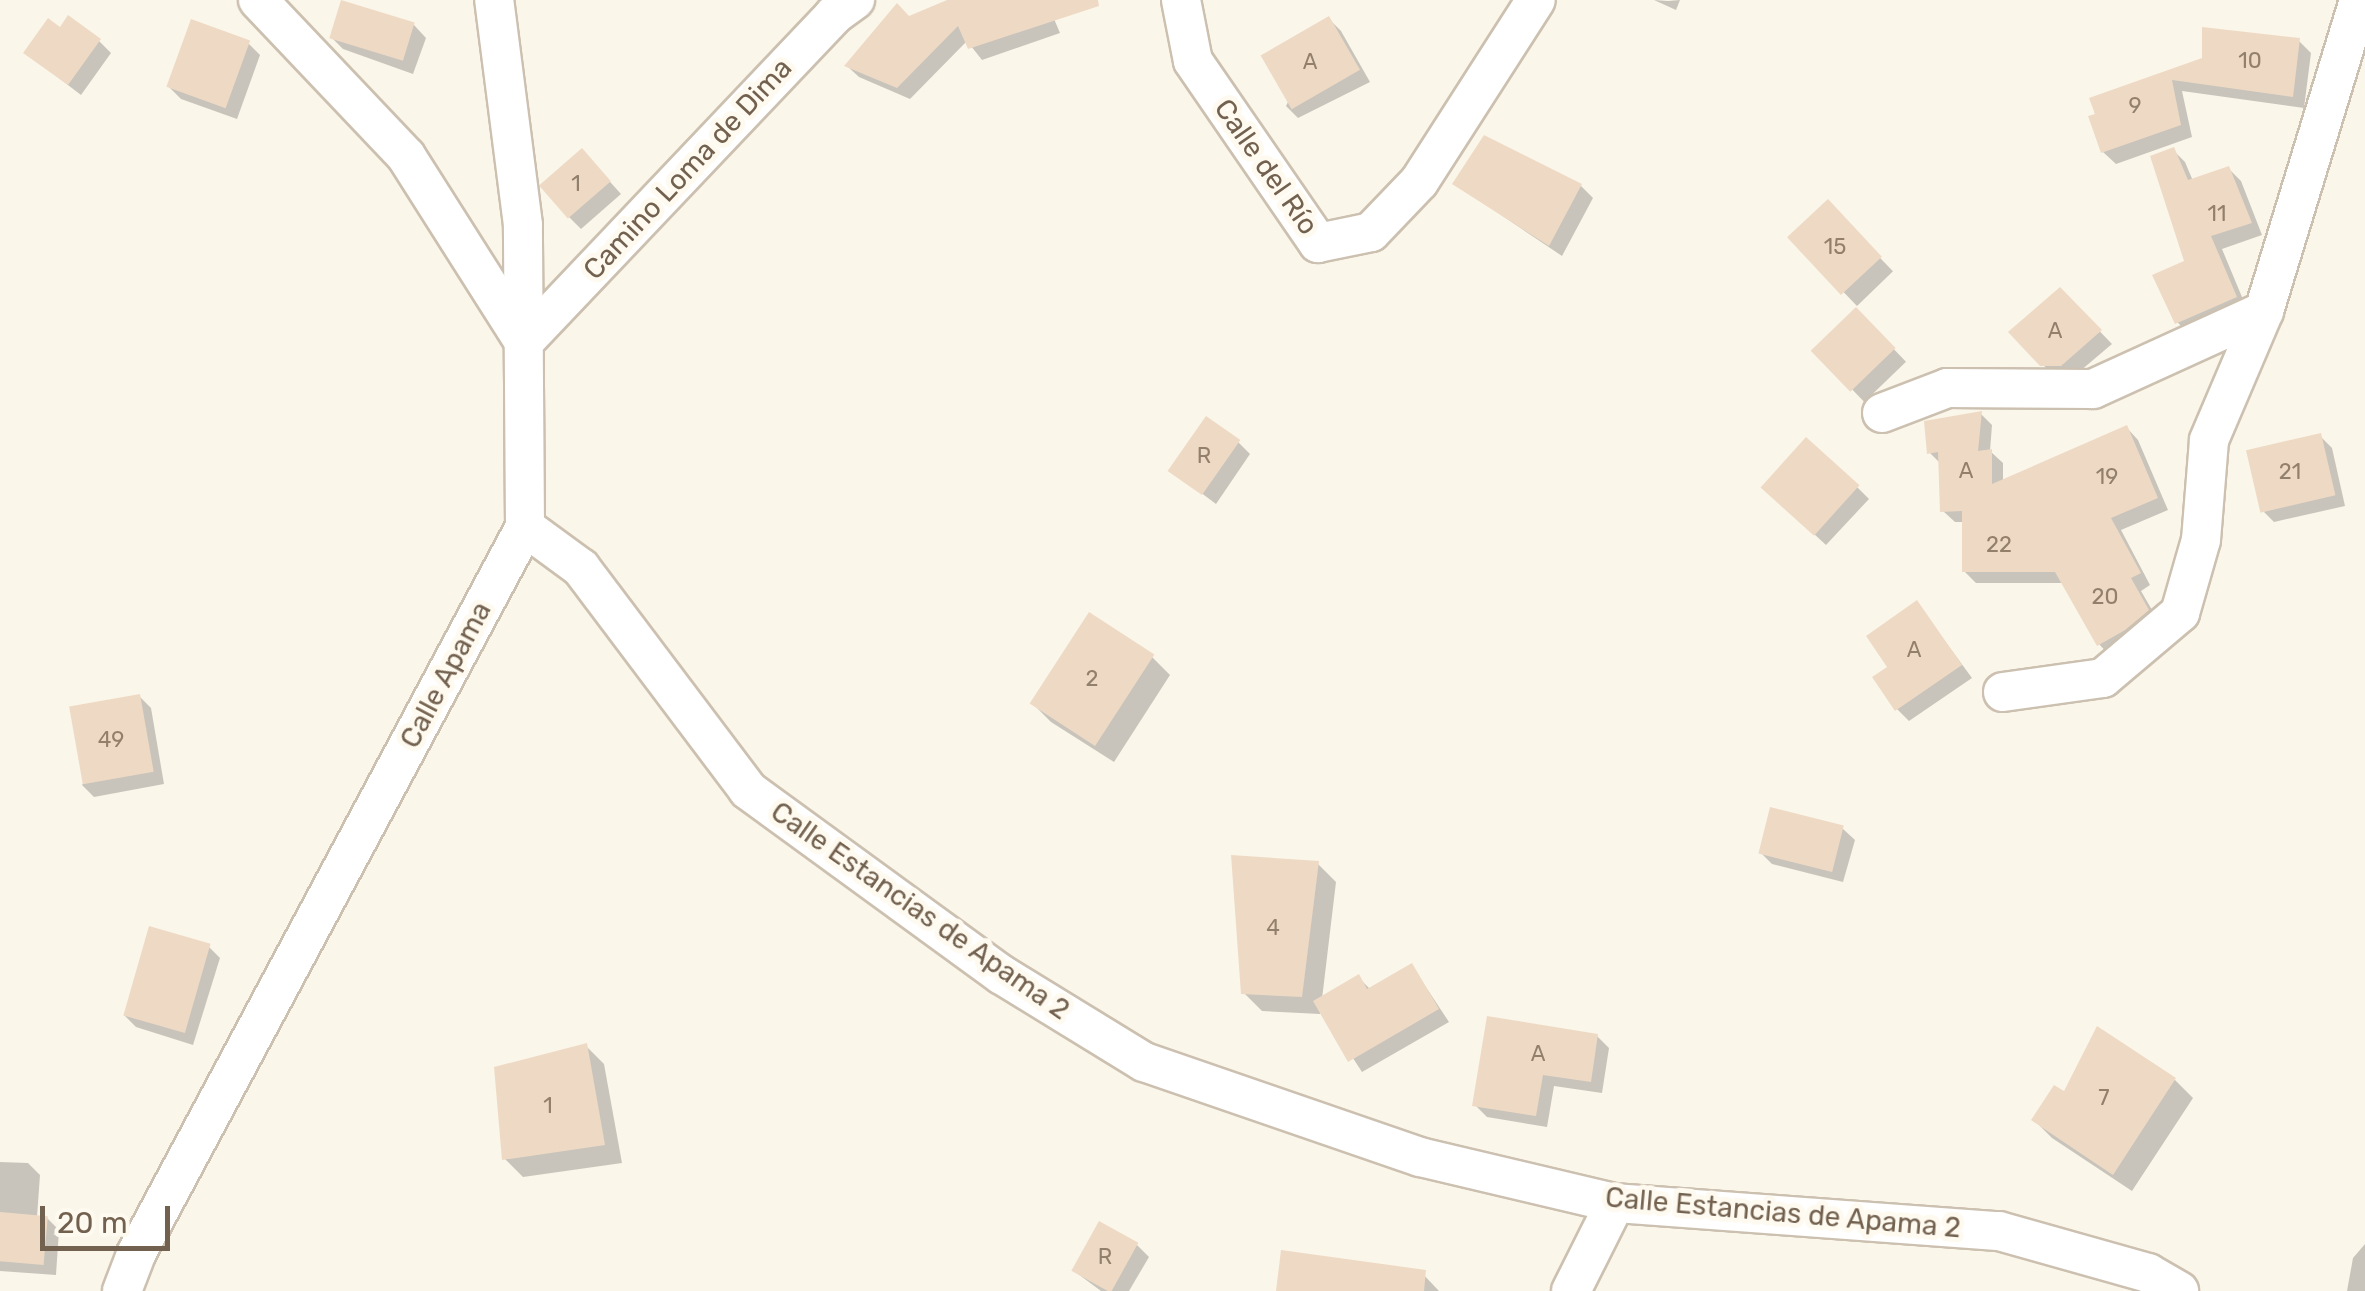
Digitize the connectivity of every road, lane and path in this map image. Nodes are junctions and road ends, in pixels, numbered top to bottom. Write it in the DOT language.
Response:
graph roads {
  1 [pos="258,0"];
  2 [pos="494,0"];
  3 [pos="855,0"];
  4 [pos="1181,0"];
  5 [pos="1536,0"];
  6 [pos="2359,0"];
  7 [pos="2264,311"];
  8 [pos="524,342"];
  9 [pos="1882,413"];
  10 [pos="525,528"];
  11 [pos="2003,692"];
  12 [pos="1615,1202"];
  13 [pos="122,1291"];
  14 [pos="1572,1291"];
  15 [pos="2178,1291"];
  1 -- 8 [label="street"];
  2 -- 8 [label="street, Calle Apama"];
  3 -- 8 [label="street, Camino Loma de Dima"];
  4 -- 5 [label="street, Calle del Río"];
  6 -- 7 [label="street"];
  7 -- 9 [label="street"];
  7 -- 11 [label="street"];
  8 -- 10 [label="street, Calle Apama"];
  10 -- 12 [label="street, Calle Estancias de Apama 2"];
  10 -- 13 [label="street, Calle Apama"];
  12 -- 14 [label="street"];
  12 -- 15 [label="street, Calle Estancias de Apama 2"];
}
